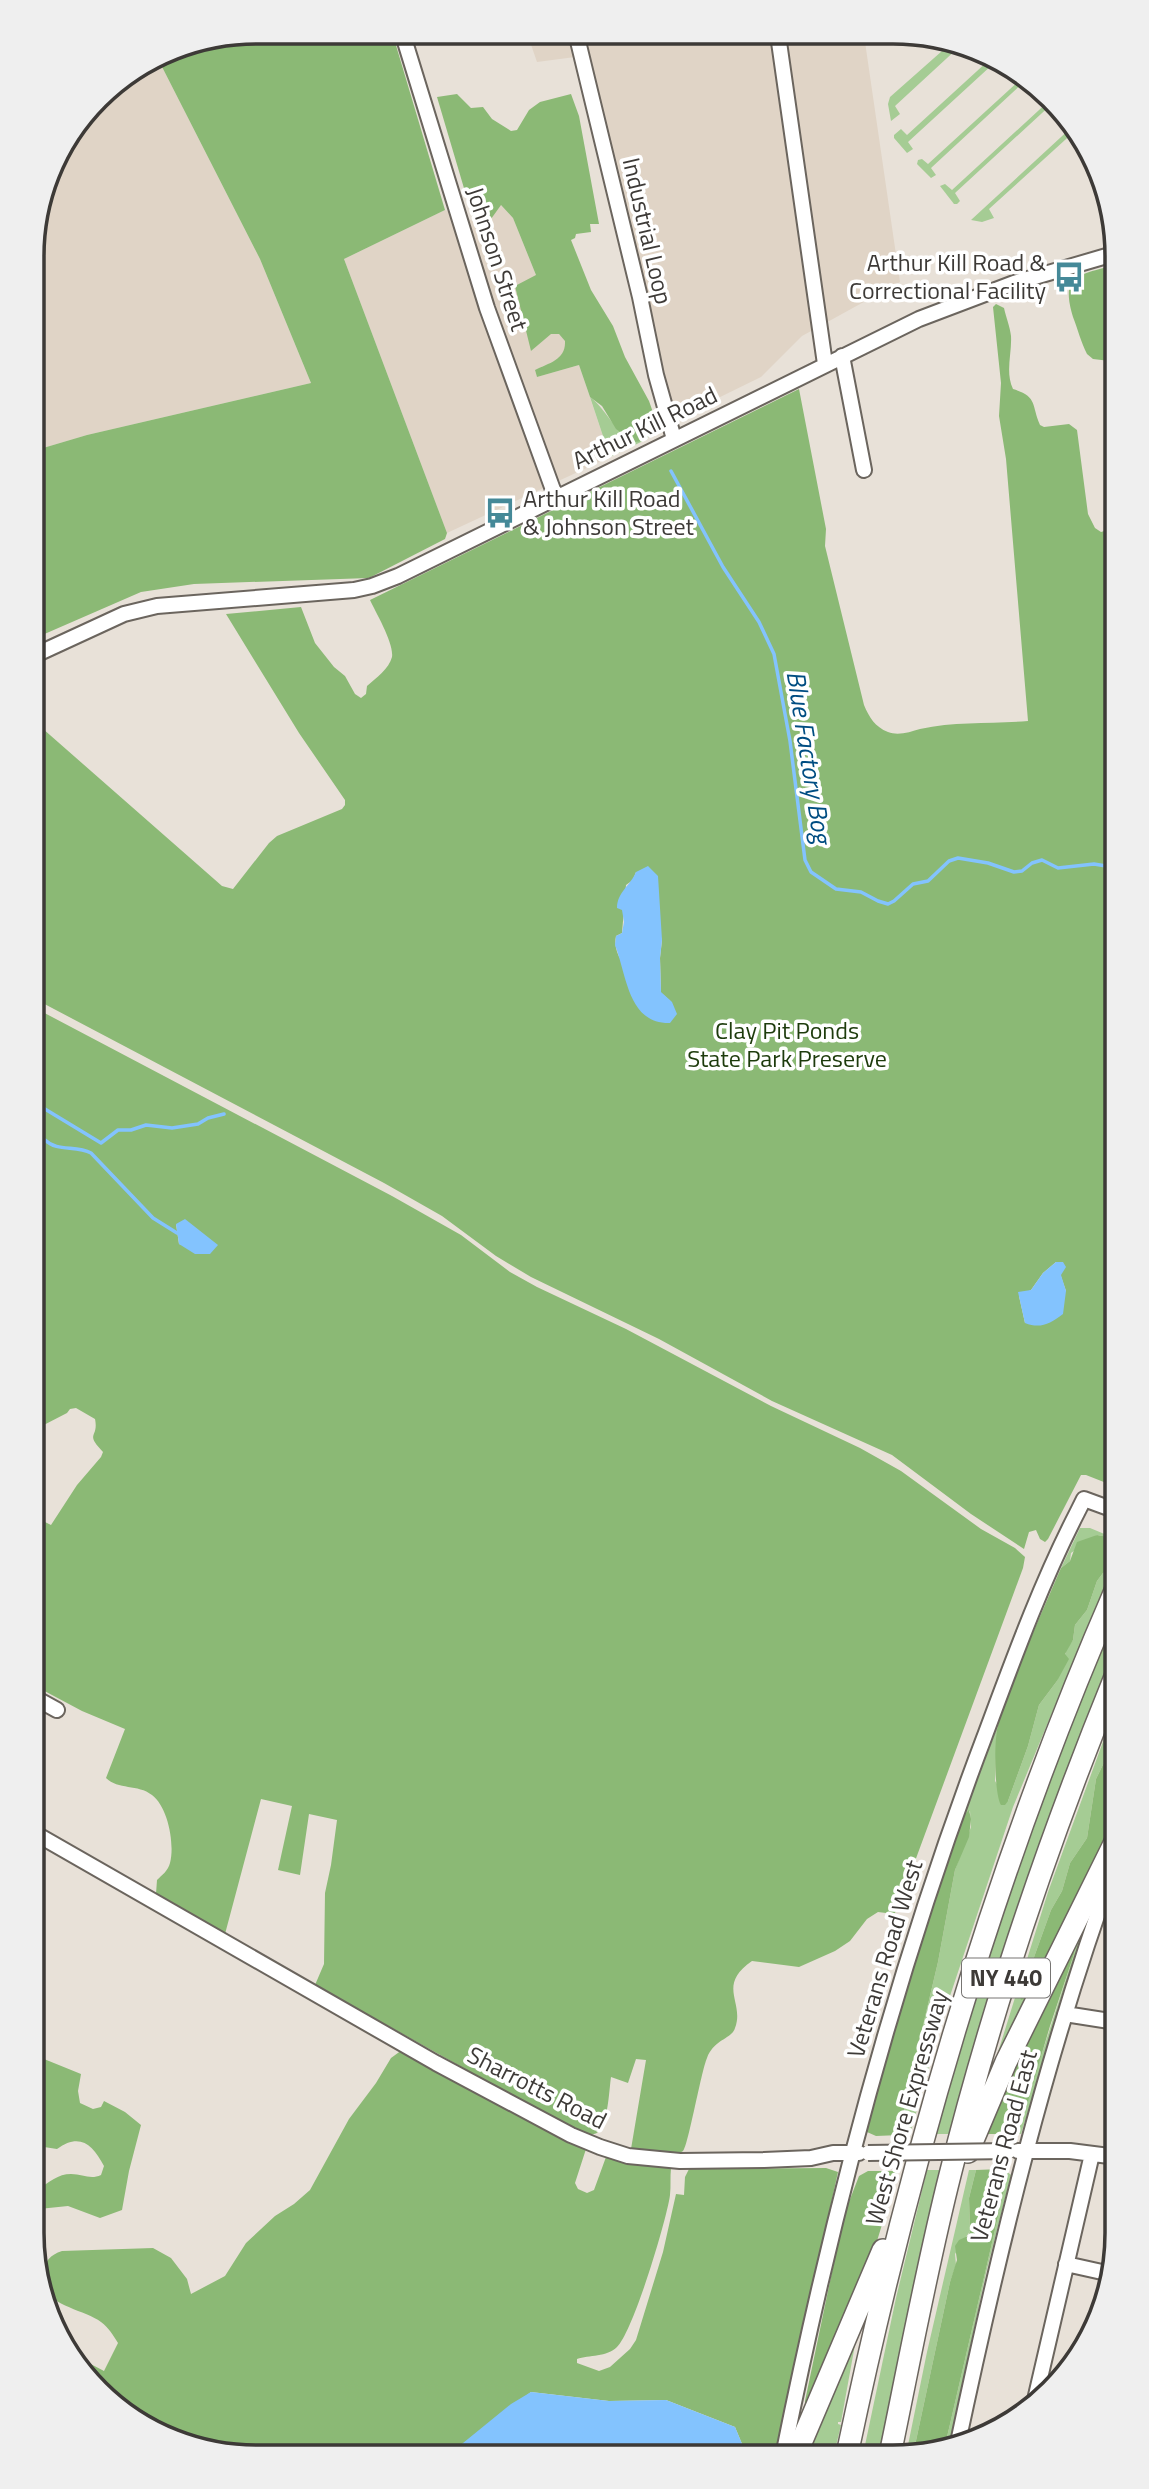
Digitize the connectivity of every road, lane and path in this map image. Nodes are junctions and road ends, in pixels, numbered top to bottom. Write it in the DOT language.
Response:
graph roads {
  1 [pos="406,44"];
  2 [pos="579,44"];
  3 [pos="779,44"];
  4 [pos="1105,256"];
  5 [pos="842,356"];
  6 [pos="825,364"];
  7 [pos="674,439"];
  8 [pos="864,470"];
  9 [pos="556,498"];
  10 [pos="44,651"];
  11 [pos="1105,1507"];
  12 [pos="1105,1613"];
  13 [pos="44,1703"];
  14 [pos="1105,1703"];
  15 [pos="57,1710"];
  16 [pos="44,1838"];
  17 [pos="1105,1861"];
  18 [pos="1105,1895"];
  19 [pos="1065,2014"];
  20 [pos="1105,2020"];
  21 [pos="953,2036"];
  22 [pos="1025,2151"];
  23 [pos="851,2154"];
  24 [pos="1092,2154"];
  25 [pos="1105,2156"];
  26 [pos="1066,2264"];
  27 [pos="1101,2272"];
  28 [pos="925,2288"];
  29 [pos="1038,2388"];
  30 [pos="960,2434"];
  31 [pos="785,2445"];
  32 [pos="801,2445"];
  33 [pos="849,2445"];
  34 [pos="892,2445"];
  1 -- 9 [label="street, Johnson Street"];
  2 -- 7 [label="street, Industrial Loop"];
  3 -- 6 [label="street"];
  4 -- 5 [label="street, Arthur Kill Road"];
  5 -- 6 [label="street, Arthur Kill Road"];
  5 -- 8 [label="street"];
  6 -- 7 [label="street, Arthur Kill Road"];
  7 -- 9 [label="street, Arthur Kill Road"];
  9 -- 10 [label="street, Arthur Kill Road"];
  11 -- 23 [label="street, Veterans Road West"];
  12 -- 21 [label="highway, West Shore Expressway / NY 440"];
  13 -- 15 [label="street"];
  14 -- 28 [label="highway, NY 440"];
  16 -- 23 [label="street, Sharrotts Road"];
  17 -- 28 [label="highway"];
  18 -- 19 [label="street, Veterans Road East"];
  19 -- 20 [label="street"];
  19 -- 22 [label="street, Veterans Road East"];
  21 -- 32 [label="highway"];
  21 -- 33 [label="highway, West Shore Expressway / NY 440"];
  22 -- 23 [label="street, Sharrotts Road, bridge"];
  22 -- 24 [label="street, Sharrotts Road"];
  22 -- 30 [label="street, Veterans Road East"];
  23 -- 31 [label="street, Veterans Road West"];
  24 -- 25 [label="street, Sharrotts Road"];
  24 -- 26 [label="street"];
  26 -- 27 [label="street"];
  26 -- 29 [label="street"];
  28 -- 34 [label="highway, NY 440"];
}
